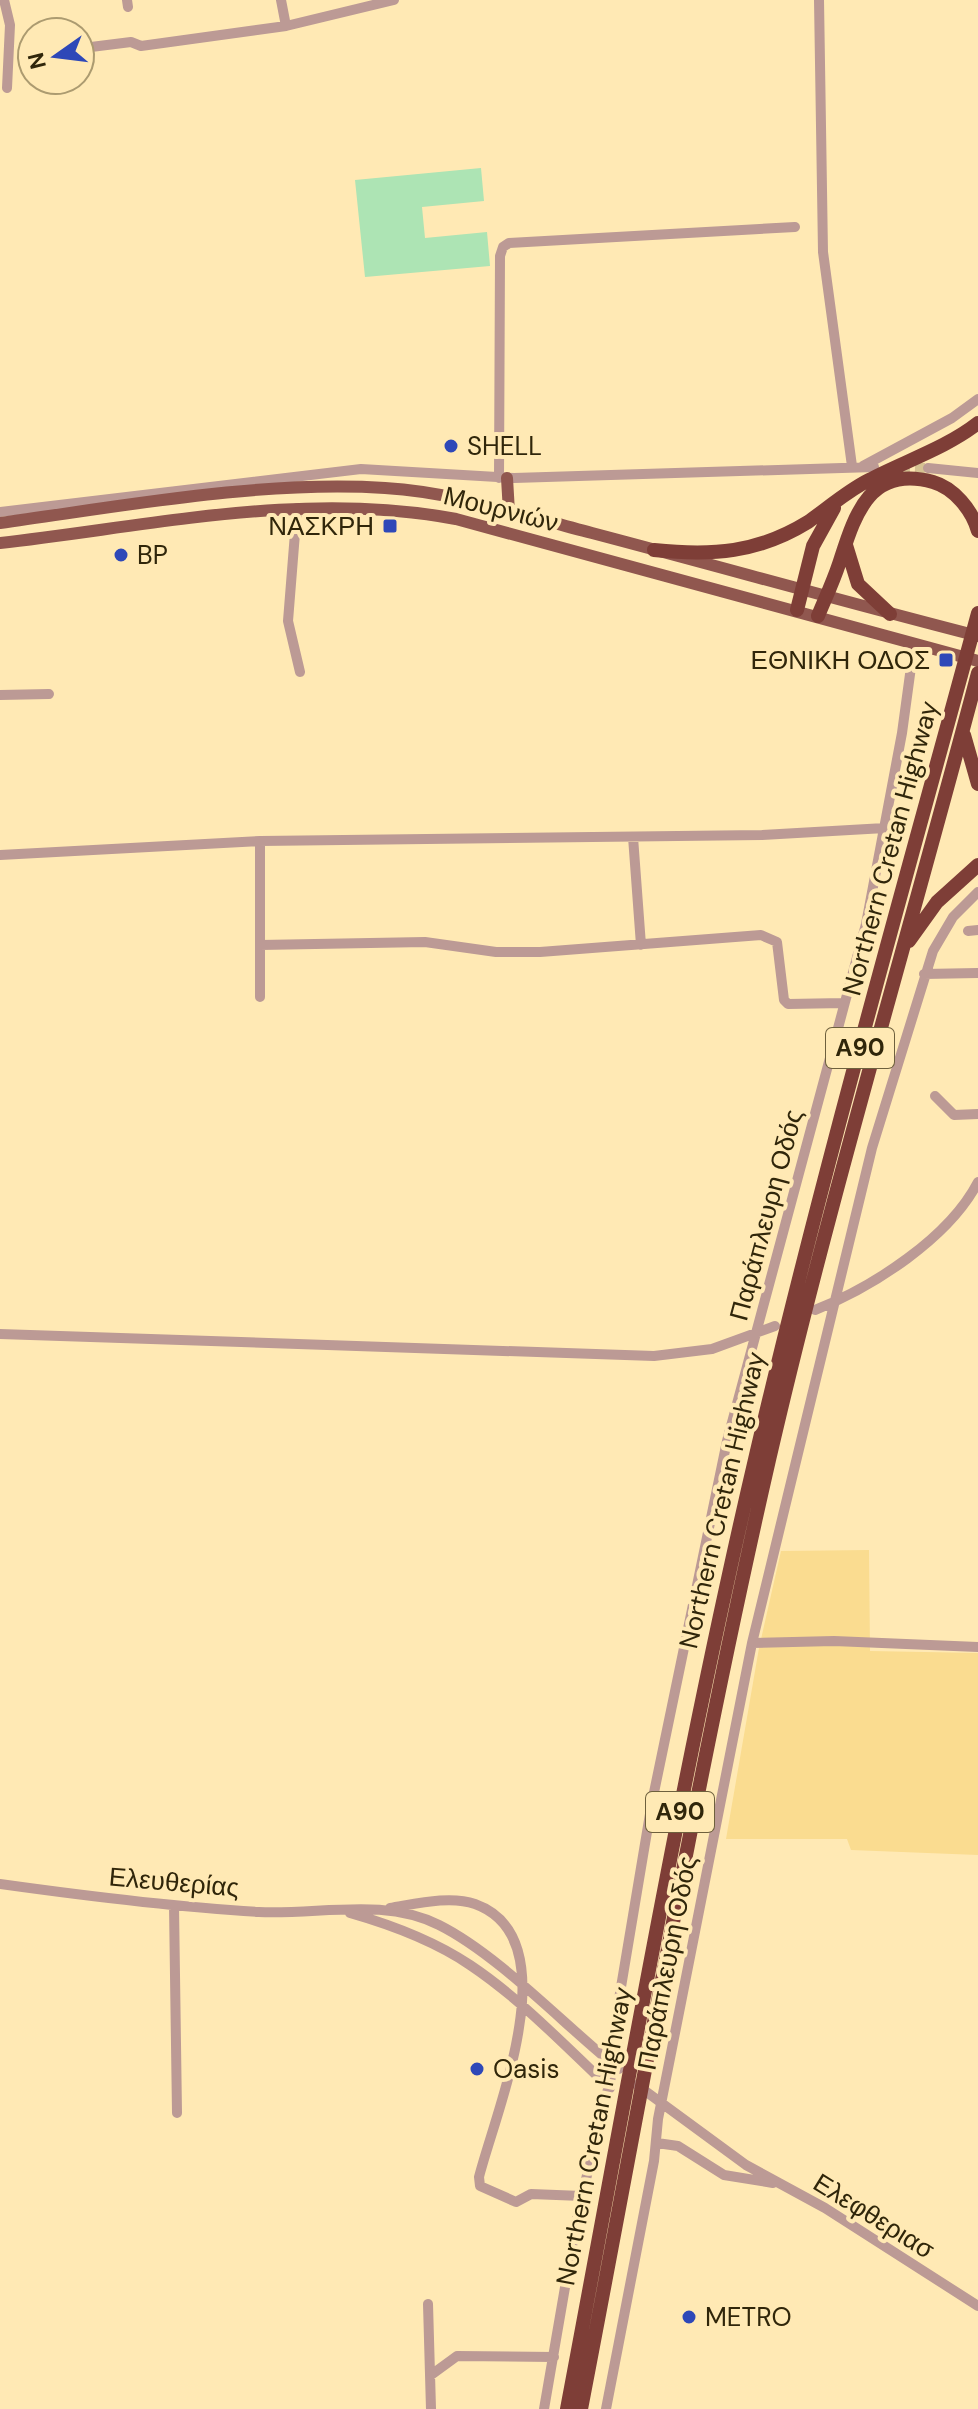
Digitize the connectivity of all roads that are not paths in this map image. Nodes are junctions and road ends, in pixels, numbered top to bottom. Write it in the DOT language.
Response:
graph roads {
  1 [pos="4,0"];
  2 [pos="281,0"];
  3 [pos="394,0"];
  4 [pos="819,0"];
  5 [pos="286,26"];
  6 [pos="96,46"];
  7 [pos="7,88"];
  8 [pos="795,227"];
  9 [pos="978,399"];
  10 [pos="978,423"];
  11 [pos="863,466"];
  12 [pos="928,468"];
  13 [pos="978,473"];
  14 [pos="503,478"];
  15 [pos="845,496"];
  16 [pos="297,508"];
  17 [pos="0,512"];
  18 [pos="509,512"];
  19 [pos="0,523"];
  20 [pos="978,531"];
  21 [pos="845,541"];
  22 [pos="0,543"];
  23 [pos="654,550"];
  24 [pos="801,592"];
  25 [pos="825,599"];
  26 [pos="797,610"];
  27 [pos="978,613"];
  28 [pos="890,614"];
  29 [pos="818,616"];
  30 [pos="978,636"];
  31 [pos="914,645"];
  32 [pos="978,661"];
  33 [pos="300,672"];
  34 [pos="978,673"];
  35 [pos="49,694"];
  36 [pos="0,695"];
  37 [pos="963,730"];
  38 [pos="978,784"];
  39 [pos="885,828"];
  40 [pos="633,837"];
  41 [pos="260,841"];
  42 [pos="0,855"];
  43 [pos="978,865"];
  44 [pos="978,892"];
  45 [pos="260,945"];
  46 [pos="641,945"];
  47 [pos="902,951"];
  48 [pos="978,973"];
  49 [pos="924,974"];
  50 [pos="260,997"];
  51 [pos="844,1003"];
  52 [pos="935,1096"];
  53 [pos="978,1114"];
  54 [pos="978,1182"];
  55 [pos="834,1303"];
  56 [pos="815,1310"];
  57 [pos="775,1326"];
  58 [pos="758,1333"];
  59 [pos="0,1334"];
  60 [pos="752,1643"];
  61 [pos="978,1647"];
  62 [pos="0,1884"];
  63 [pos="174,1906"];
  64 [pos="343,1910"];
  65 [pos="380,1910"];
  66 [pos="524,2009"];
  67 [pos="610,2088"];
  68 [pos="177,2113"];
  69 [pos="657,2143"];
  70 [pos="779,2184"];
  71 [pos="582,2196"];
  72 [pos="428,2304"];
  73 [pos="978,2306"];
  74 [pos="554,2357"];
  75 [pos="431,2375"];
  76 [pos="431,2409"];
  77 [pos="544,2409"];
  78 [pos="567,2409"];
  79 [pos="581,2409"];
  80 [pos="606,2409"];
  1 -- 7 [label="street"];
  2 -- 5 [label="street"];
  3 -- 5 [label="street"];
  4 -- 11 [label="street"];
  5 -- 6 [label="street"];
  8 -- 14 [label="street"];
  9 -- 11 [label="street"];
  10 -- 15 [label="highway"];
  11 -- 14 [label="street"];
  12 -- 13 [label="street"];
  14 -- 17 [label="street"];
  14 -- 18 [label="main road"];
  15 -- 23 [label="highway"];
  15 -- 24 [label="highway"];
  16 -- 22 [label="main road, Μουρνιών"];
  16 -- 26 [label="main road, Μουρνιών"];
  16 -- 33 [label="street"];
  18 -- 19 [label="main road"];
  18 -- 23 [label="main road"];
  20 -- 21 [label="highway"];
  21 -- 25 [label="highway"];
  21 -- 28 [label="highway"];
  23 -- 24 [label="main road"];
  24 -- 25 [label="main road"];
  24 -- 26 [label="highway"];
  25 -- 28 [label="main road"];
  25 -- 29 [label="highway"];
  26 -- 29 [label="main road, Μουρνιών"];
  27 -- 78 [label="highway, Northern Cretan Highway / Α90"];
  28 -- 30 [label="main road"];
  29 -- 31 [label="main road, Μουρνιών"];
  31 -- 32 [label="main road, Μουρνιών"];
  31 -- 39 [label="street, Παράπλευρη Οδός"];
  34 -- 37 [label="highway, Northern Cretan Highway / Α90"];
  35 -- 36 [label="street"];
  37 -- 38 [label="highway"];
  37 -- 47 [label="highway, Northern Cretan Highway / Α90"];
  39 -- 40 [label="street"];
  39 -- 51 [label="street, Παράπλευρη Οδός"];
  40 -- 41 [label="street"];
  40 -- 46 [label="street"];
  41 -- 42 [label="street"];
  41 -- 45 [label="street"];
  43 -- 47 [label="highway"];
  44 -- 49 [label="street, Παράπλευρη Οδός"];
  45 -- 46 [label="street"];
  45 -- 50 [label="street"];
  46 -- 51 [label="street"];
  47 -- 79 [label="highway, Northern Cretan Highway / Α90"];
  48 -- 49 [label="street"];
  49 -- 55 [label="street, Παράπλευρη Οδός"];
  51 -- 58 [label="street, Παράπλευρη Οδός"];
  52 -- 53 [label="street"];
  54 -- 55 [label="street"];
  55 -- 56 [label="street"];
  55 -- 60 [label="street, Παράπλευρη Οδός"];
  57 -- 58 [label="street"];
  58 -- 59 [label="street"];
  58 -- 67 [label="street, Παράπλευρη Οδός"];
  60 -- 61 [label="street"];
  60 -- 69 [label="street, Παράπλευρη Οδός"];
  62 -- 63 [label="street, Ελευθερίας"];
  63 -- 64 [label="street, Ελευθερίας"];
  63 -- 68 [label="street"];
  64 -- 65 [label="street, Ελευθερίας"];
  64 -- 66 [label="street"];
  65 -- 66 [label="street"];
  65 -- 70 [label="street, Ελεφθεριασ"];
  66 -- 67 [label="street"];
  66 -- 71 [label="street"];
  67 -- 71 [label="street, Παράπλευρη Οδός"];
  69 -- 70 [label="street"];
  69 -- 80 [label="street, Παράπλευρη Οδός"];
  70 -- 73 [label="street, Ελεφθεριασ"];
  71 -- 74 [label="street, Παράπλευρη Οδός"];
  72 -- 75 [label="street"];
  74 -- 75 [label="street"];
  74 -- 77 [label="street, Παράπλευρη Οδός"];
  75 -- 76 [label="street"];
}
